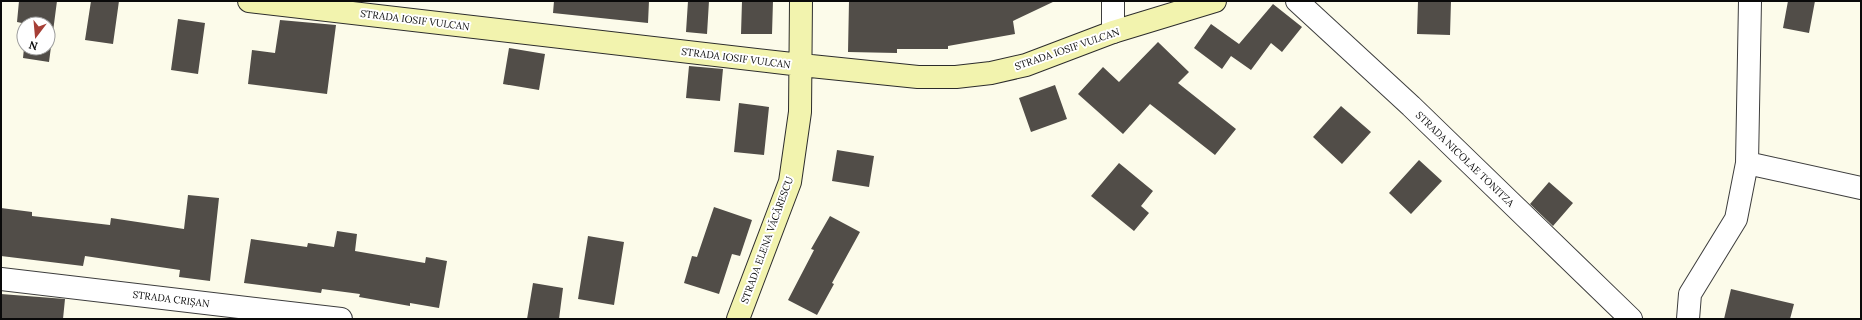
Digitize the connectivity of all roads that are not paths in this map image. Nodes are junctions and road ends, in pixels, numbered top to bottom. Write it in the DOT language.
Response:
graph roads {
  1 [pos="249,1"];
  2 [pos="801,1"];
  3 [pos="1113,1"];
  4 [pos="1215,1"];
  5 [pos="1297,1"];
  6 [pos="1750,1"];
  7 [pos="1113,32"];
  8 [pos="801,66"];
  9 [pos="1747,163"];
  10 [pos="1861,188"];
  11 [pos="1,279"];
  12 [pos="341,319"];
  13 [pos="738,319"];
  14 [pos="1631,319"];
  15 [pos="1688,319"];
  1 -- 8 [label="street, STRADA IOSIF VULCAN"];
  2 -- 8 [label="street, STRADA ELENA VĂCĂRESCU"];
  3 -- 7 [label="street"];
  4 -- 7 [label="street, STRADA IOSIF VULCAN"];
  5 -- 14 [label="street, STRADA NICOLAE TONITZA"];
  6 -- 9 [label="street"];
  7 -- 8 [label="street, STRADA IOSIF VULCAN"];
  8 -- 13 [label="street, STRADA ELENA VĂCĂRESCU"];
  9 -- 10 [label="street"];
  9 -- 15 [label="street"];
  11 -- 12 [label="street, STRADA CRIȘAN"];
}
